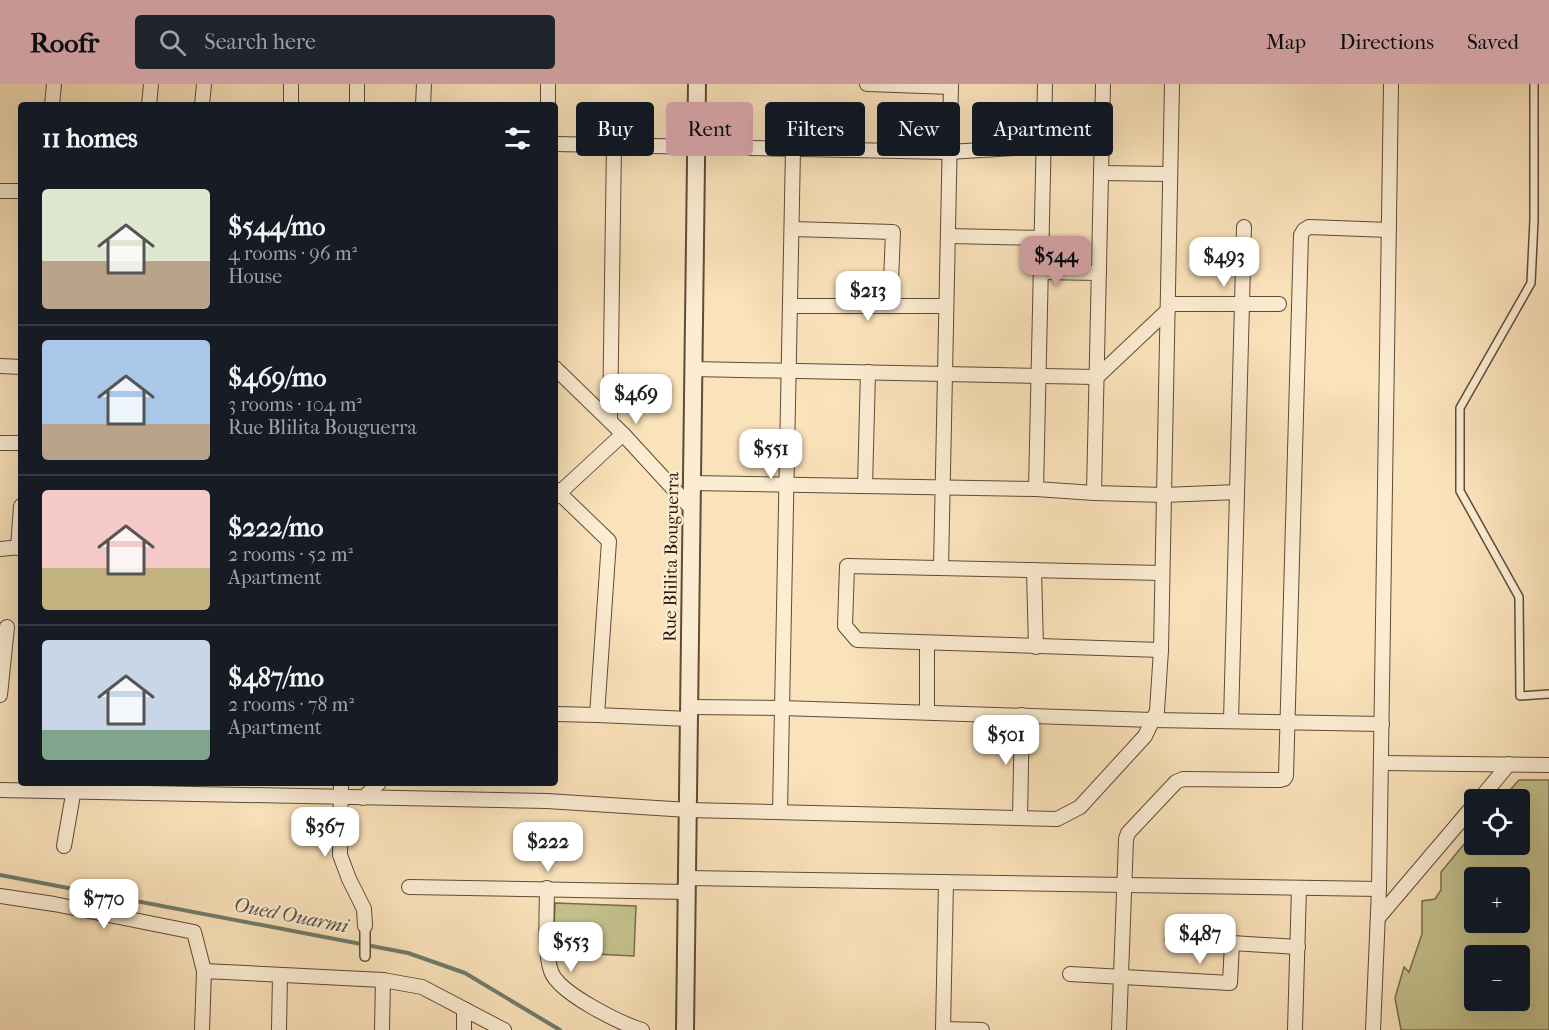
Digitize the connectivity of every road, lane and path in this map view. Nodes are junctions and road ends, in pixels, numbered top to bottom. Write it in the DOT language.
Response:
graph roads {
  1 [pos="54,84"];
  2 [pos="151,84"];
  3 [pos="204,84"];
  4 [pos="291,84"];
  5 [pos="357,84"];
  6 [pos="424,84"];
  7 [pos="548,84"];
  8 [pos="697,84"];
  9 [pos="867,84"];
  10 [pos="1045,84"];
  11 [pos="1103,84"];
  12 [pos="1172,84"];
  13 [pos="1391,84"];
  14 [pos="1534,84"];
  15 [pos="951,85"];
  16 [pos="52,102"];
  17 [pos="149,102"];
  18 [pos="202,102"];
  19 [pos="291,102"];
  20 [pos="357,102"];
  21 [pos="423,102"];
  22 [pos="548,102"];
  23 [pos="697,102"];
  24 [pos="950,102"];
  25 [pos="1045,102"];
  26 [pos="558,144"];
  27 [pos="576,144"];
  28 [pos="614,156"];
  29 [pos="696,156"];
  30 [pos="793,156"];
  31 [pos="949,156"];
  32 [pos="1044,156"];
  33 [pos="1101,172"];
  34 [pos="1170,174"];
  35 [pos="0,191"];
  36 [pos="18,191"];
  37 [pos="1244,227"];
  38 [pos="792,229"];
  39 [pos="1389,230"];
  40 [pos="948,236"];
  41 [pos="1042,238"];
  42 [pos="1041,272"];
  43 [pos="1099,273"];
  44 [pos="1242,304"];
  45 [pos="1279,304"];
  46 [pos="790,306"];
  47 [pos="890,306"];
  48 [pos="946,306"];
  49 [pos="1168,307"];
  50 [pos="0,366"];
  51 [pos="18,367"];
  52 [pos="693,369"];
  53 [pos="789,370"];
  54 [pos="558,371"];
  55 [pos="868,372"];
  56 [pos="945,374"];
  57 [pos="1039,376"];
  58 [pos="1097,377"];
  59 [pos="610,421"];
  60 [pos="623,434"];
  61 [pos="0,443"];
  62 [pos="18,443"];
  63 [pos="692,483"];
  64 [pos="786,484"];
  65 [pos="865,486"];
  66 [pos="942,487"];
  67 [pos="1036,489"];
  68 [pos="558,491"];
  69 [pos="1237,492"];
  70 [pos="1094,493"];
  71 [pos="558,495"];
  72 [pos="1164,495"];
  73 [pos="692,508"];
  74 [pos="18,548"];
  75 [pos="0,549"];
  76 [pos="940,568"];
  77 [pos="1034,570"];
  78 [pos="1162,573"];
  79 [pos="9,627"];
  80 [pos="927,643"];
  81 [pos="1036,647"];
  82 [pos="1161,650"];
  83 [pos="1549,694"];
  84 [pos="0,695"];
  85 [pos="782,708"];
  86 [pos="927,712"];
  87 [pos="689,713"];
  88 [pos="558,714"];
  89 [pos="597,715"];
  90 [pos="1023,715"];
  91 [pos="1153,720"];
  92 [pos="1231,721"];
  93 [pos="1289,722"];
  94 [pos="1382,724"];
  95 [pos="1381,763"];
  96 [pos="1509,764"];
  97 [pos="1549,765"];
  98 [pos="341,786"];
  99 [pos="376,786"];
  100 [pos="75,787"];
  101 [pos="261,789"];
  102 [pos="1488,789"];
  103 [pos="0,790"];
  104 [pos="341,797"];
  105 [pos="363,798"];
  106 [pos="688,810"];
  107 [pos="780,812"];
  108 [pos="1464,817"];
  109 [pos="1020,818"];
  110 [pos="64,846"];
  111 [pos="946,882"];
  112 [pos="687,885"];
  113 [pos="1123,885"];
  114 [pos="409,887"];
  115 [pos="547,888"];
  116 [pos="1299,888"];
  117 [pos="1379,889"];
  118 [pos="0,896"];
  119 [pos="1378,918"];
  120 [pos="365,926"];
  121 [pos="1172,939"];
  122 [pos="1232,943"];
  123 [pos="1298,947"];
  124 [pos="365,956"];
  125 [pos="204,971"];
  126 [pos="1070,974"];
  127 [pos="280,975"];
  128 [pos="1120,976"];
  129 [pos="383,980"];
  130 [pos="464,1009"];
  131 [pos="943,1029"];
  132 [pos="202,1030"];
  133 [pos="279,1030"];
  134 [pos="382,1030"];
  135 [pos="464,1030"];
  136 [pos="504,1030"];
  137 [pos="642,1030"];
  138 [pos="685,1030"];
  139 [pos="982,1030"];
  140 [pos="1119,1030"];
  141 [pos="1295,1030"];
  142 [pos="1373,1030"];
  1 -- 16 [label="street"];
  2 -- 17 [label="street"];
  3 -- 18 [label="street"];
  4 -- 19 [label="street"];
  5 -- 20 [label="street"];
  6 -- 21 [label="street"];
  7 -- 22 [label="street"];
  8 -- 23 [label="street, Rue Blilita Bouguerra"];
  9 -- 15 [label="street"];
  10 -- 25 [label="street"];
  11 -- 33 [label="street"];
  12 -- 34 [label="street"];
  13 -- 39 [label="street"];
  14 -- 83 [label="lane"];
  15 -- 24 [label="street"];
  26 -- 27 [label="street"];
  28 -- 59 [label="street"];
  29 -- 52 [label="street, Rue Blilita Bouguerra"];
  30 -- 38 [label="street"];
  31 -- 40 [label="street"];
  32 -- 41 [label="street"];
  33 -- 34 [label="street"];
  33 -- 43 [label="street"];
  34 -- 49 [label="street"];
  35 -- 36 [label="street"];
  37 -- 44 [label="street"];
  38 -- 46 [label="street"];
  38 -- 47 [label="street"];
  39 -- 93 [label="street"];
  39 -- 94 [label="street"];
  40 -- 41 [label="street"];
  40 -- 48 [label="street"];
  41 -- 42 [label="street"];
  42 -- 43 [label="street"];
  42 -- 57 [label="street"];
  43 -- 58 [label="street"];
  44 -- 45 [label="street"];
  44 -- 49 [label="street"];
  44 -- 69 [label="street"];
  46 -- 47 [label="street"];
  46 -- 53 [label="street"];
  47 -- 48 [label="street"];
  48 -- 56 [label="street"];
  49 -- 58 [label="street"];
  49 -- 72 [label="street"];
  50 -- 51 [label="street"];
  52 -- 53 [label="street"];
  52 -- 63 [label="street, Rue Blilita Bouguerra"];
  53 -- 55 [label="street"];
  53 -- 64 [label="street"];
  54 -- 59 [label="street"];
  55 -- 56 [label="street"];
  55 -- 65 [label="street"];
  56 -- 57 [label="street"];
  56 -- 66 [label="street"];
  57 -- 58 [label="street"];
  57 -- 67 [label="street"];
  58 -- 70 [label="street"];
  59 -- 60 [label="street"];
  60 -- 68 [label="street"];
  60 -- 73 [label="street"];
  61 -- 62 [label="street"];
  63 -- 64 [label="street"];
  63 -- 73 [label="street, Rue Blilita Bouguerra"];
  64 -- 65 [label="street"];
  64 -- 85 [label="street"];
  65 -- 66 [label="street"];
  66 -- 67 [label="street"];
  66 -- 76 [label="street"];
  67 -- 70 [label="street"];
  69 -- 72 [label="street"];
  69 -- 92 [label="street"];
  70 -- 72 [label="street"];
  71 -- 89 [label="street"];
  72 -- 78 [label="street"];
  73 -- 87 [label="street, Rue Blilita Bouguerra"];
  74 -- 75 [label="street"];
  76 -- 77 [label="street"];
  76 -- 80 [label="street"];
  77 -- 78 [label="street"];
  77 -- 81 [label="street"];
  78 -- 82 [label="street"];
  79 -- 84 [label="street"];
  80 -- 81 [label="street"];
  80 -- 86 [label="street"];
  81 -- 82 [label="street"];
  82 -- 91 [label="street"];
  85 -- 86 [label="street"];
  85 -- 87 [label="street"];
  85 -- 107 [label="street"];
  86 -- 90 [label="street"];
  87 -- 89 [label="street"];
  87 -- 106 [label="street, Rue Blilita Bouguerra"];
  88 -- 89 [label="street"];
  90 -- 91 [label="street"];
  90 -- 109 [label="street"];
  91 -- 92 [label="street"];
  91 -- 109 [label="street"];
  92 -- 93 [label="street"];
  93 -- 94 [label="street"];
  93 -- 113 [label="street"];
  94 -- 95 [label="street"];
  95 -- 96 [label="street"];
  95 -- 117 [label="street"];
  96 -- 97 [label="street"];
  96 -- 102 [label="street"];
  98 -- 104 [label="street"];
  99 -- 105 [label="street"];
  100 -- 101 [label="street"];
  100 -- 103 [label="street"];
  100 -- 110 [label="street"];
  101 -- 104 [label="street"];
  104 -- 105 [label="street"];
  104 -- 120 [label="street"];
  105 -- 106 [label="street"];
  106 -- 107 [label="street"];
  106 -- 112 [label="street, Rue Blilita Bouguerra"];
  107 -- 109 [label="street"];
  108 -- 119 [label="street"];
  111 -- 112 [label="street"];
  111 -- 113 [label="street"];
  111 -- 131 [label="street"];
  112 -- 115 [label="street"];
  112 -- 138 [label="street, Rue Blilita Bouguerra"];
  113 -- 116 [label="street"];
  113 -- 128 [label="street"];
  114 -- 115 [label="street"];
  115 -- 137 [label="street"];
  116 -- 117 [label="street"];
  116 -- 123 [label="street"];
  117 -- 119 [label="street"];
  118 -- 125 [label="street"];
  119 -- 142 [label="street"];
  120 -- 124 [label="street"];
  121 -- 122 [label="street"];
  122 -- 123 [label="street"];
  122 -- 128 [label="street"];
  123 -- 141 [label="street"];
  125 -- 127 [label="street"];
  125 -- 132 [label="street"];
  126 -- 128 [label="street"];
  127 -- 129 [label="street"];
  127 -- 133 [label="street"];
  128 -- 140 [label="street"];
  129 -- 130 [label="street"];
  129 -- 134 [label="street"];
  130 -- 135 [label="street"];
  130 -- 136 [label="street"];
  131 -- 139 [label="street"];
}
